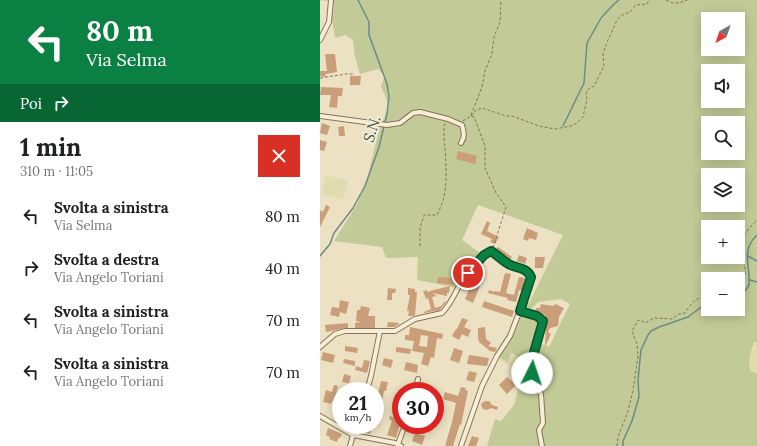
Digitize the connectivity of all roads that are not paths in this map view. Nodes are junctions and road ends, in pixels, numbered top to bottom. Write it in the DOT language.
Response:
graph roads {
  1 [pos="331,0"];
  2 [pos="320,40"];
  3 [pos="320,116"];
  4 [pos="461,143"];
  5 [pos="520,311"];
  6 [pos="380,331"];
  7 [pos="320,347"];
  8 [pos="418,379"];
  9 [pos="370,382"];
  10 [pos="417,382"];
  11 [pos="320,416"];
  12 [pos="403,434"];
  13 [pos="353,435"];
  14 [pos="400,445"];
  15 [pos="350,446"];
  16 [pos="460,446"];
  17 [pos="542,446"];
  1 -- 2 [label="street"];
  3 -- 4 [label="street"];
  5 -- 6 [label="street"];
  5 -- 16 [label="street"];
  5 -- 17 [label="street"];
  6 -- 7 [label="street"];
  6 -- 9 [label="street"];
  8 -- 10 [label="street"];
  11 -- 13 [label="street"];
  12 -- 14 [label="street"];
  13 -- 14 [label="street"];
  13 -- 15 [label="street"];
}
